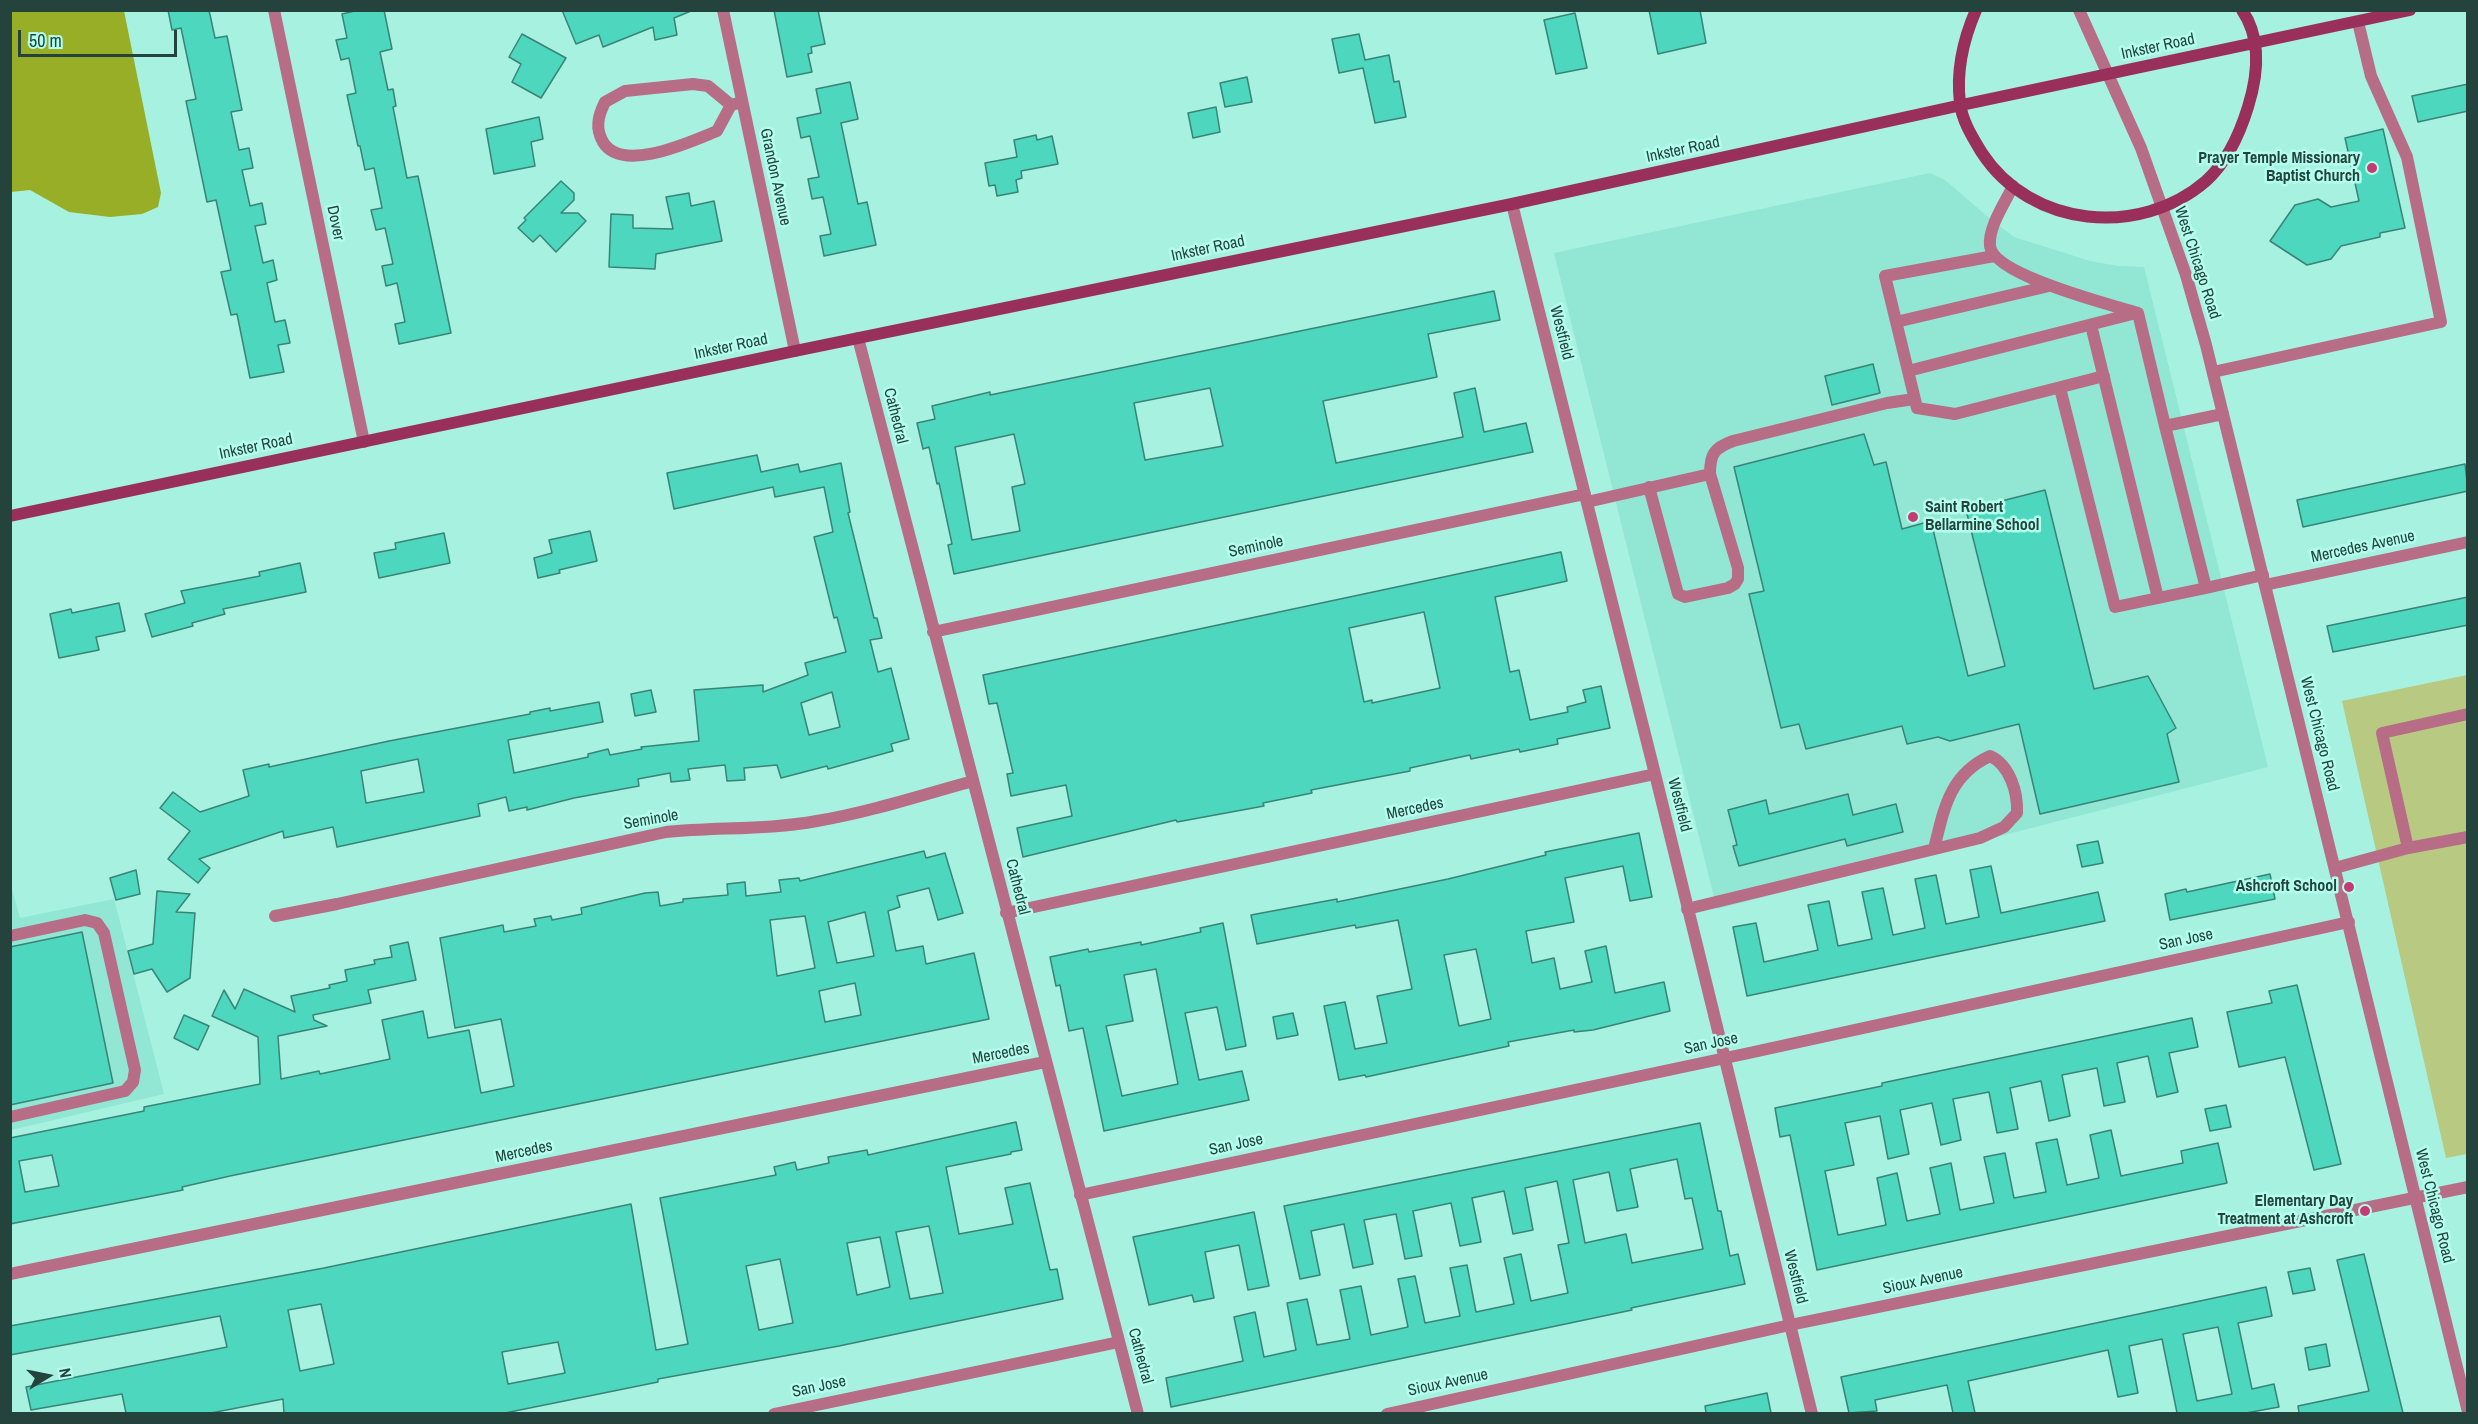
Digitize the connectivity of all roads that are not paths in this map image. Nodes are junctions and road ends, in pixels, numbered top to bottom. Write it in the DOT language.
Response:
graph roads {
  1 [pos="274,10"];
  2 [pos="723,10"];
  3 [pos="1976,10"];
  4 [pos="2079,10"];
  5 [pos="2242,10"];
  6 [pos="2410,10"];
  7 [pos="2358,22"];
  8 [pos="2256,43"];
  9 [pos="2108,74"];
  10 [pos="737,103"];
  11 [pos="1960,106"];
  12 [pos="2013,186"];
  13 [pos="1512,204"];
  14 [pos="2162,207"];
  15 [pos="1994,256"];
  16 [pos="2049,286"];
  17 [pos="2138,313"];
  18 [pos="1896,322"];
  19 [pos="2091,325"];
  20 [pos="858,338"];
  21 [pos="795,351"];
  22 [pos="1908,371"];
  23 [pos="2213,372"];
  24 [pos="2104,376"];
  25 [pos="2060,387"];
  26 [pos="1914,399"];
  27 [pos="2223,414"];
  28 [pos="2165,426"];
  29 [pos="364,442"];
  30 [pos="1710,474"];
  31 [pos="1649,487"];
  32 [pos="1586,498"];
  33 [pos="10,516"];
  34 [pos="2468,542"];
  35 [pos="2264,580"];
  36 [pos="2206,588"];
  37 [pos="2158,598"];
  38 [pos="933,632"];
  39 [pos="2468,714"];
  40 [pos="1655,774"];
  41 [pos="973,781"];
  42 [pos="2468,837"];
  43 [pos="2408,848"];
  44 [pos="1934,849"];
  45 [pos="2335,868"];
  46 [pos="1687,909"];
  47 [pos="1006,913"];
  48 [pos="274,916"];
  49 [pos="2349,921"];
  50 [pos="10,936"];
  51 [pos="1724,1058"];
  52 [pos="1045,1062"];
  53 [pos="10,1117"];
  54 [pos="2468,1187"];
  55 [pos="1080,1195"];
  56 [pos="2415,1198"];
  57 [pos="10,1274"];
  58 [pos="1790,1325"];
  59 [pos="1119,1342"];
  60 [pos="2468,1412"];
  61 [pos="774,1413"];
  62 [pos="1138,1413"];
  63 [pos="1387,1413"];
  64 [pos="1812,1413"];
  1 -- 29 [label="street, Dover"];
  2 -- 10 [label="street, Grandon Avenue"];
  3 -- 11 [label="main road"];
  4 -- 9 [label="street, West Chicago Road"];
  5 -- 8 [label="main road"];
  6 -- 7 [label="main road, Inkster Road"];
  7 -- 8 [label="main road, Inkster Road"];
  7 -- 23 [label="street"];
  8 -- 9 [label="main road, Inkster Road"];
  8 -- 14 [label="main road"];
  9 -- 11 [label="main road, Inkster Road"];
  9 -- 14 [label="street, West Chicago Road"];
  10 -- 10 [label="street"];
  10 -- 21 [label="street, Grandon Avenue"];
  11 -- 12 [label="main road"];
  11 -- 13 [label="main road, Inkster Road"];
  12 -- 14 [label="main road"];
  12 -- 15 [label="street"];
  13 -- 20 [label="main road, Inkster Road"];
  13 -- 32 [label="street, Westfield"];
  14 -- 23 [label="street, West Chicago Road"];
  15 -- 16 [label="street"];
  15 -- 18 [label="street"];
  16 -- 17 [label="street"];
  16 -- 18 [label="street"];
  17 -- 19 [label="street"];
  17 -- 28 [label="street"];
  18 -- 22 [label="street"];
  19 -- 22 [label="street"];
  19 -- 24 [label="street"];
  20 -- 21 [label="main road, Inkster Road"];
  20 -- 38 [label="street, Cathedral"];
  21 -- 29 [label="main road, Inkster Road"];
  22 -- 26 [label="street"];
  23 -- 27 [label="street, West Chicago Road"];
  24 -- 25 [label="street"];
  24 -- 37 [label="street"];
  25 -- 26 [label="street"];
  25 -- 37 [label="street, Mercedes Avenue"];
  26 -- 30 [label="street"];
  27 -- 28 [label="street"];
  27 -- 35 [label="street, West Chicago Road"];
  28 -- 36 [label="street"];
  29 -- 33 [label="main road, Inkster Road"];
  30 -- 31 [label="street, Seminole"];
  30 -- 31 [label="street"];
  31 -- 32 [label="street, Seminole"];
  32 -- 38 [label="street, Seminole"];
  32 -- 40 [label="street, Westfield"];
  34 -- 35 [label="street, Mercedes Avenue"];
  35 -- 36 [label="street, Mercedes Avenue"];
  35 -- 45 [label="street, West Chicago Road"];
  36 -- 37 [label="street, Mercedes Avenue"];
  38 -- 41 [label="street, Cathedral"];
  39 -- 43 [label="street"];
  40 -- 46 [label="street, Westfield"];
  40 -- 47 [label="street, Mercedes"];
  41 -- 47 [label="street, Cathedral"];
  41 -- 48 [label="street, Seminole"];
  42 -- 43 [label="street"];
  43 -- 45 [label="street"];
  44 -- 44 [label="street"];
  44 -- 46 [label="street"];
  45 -- 49 [label="street, West Chicago Road"];
  46 -- 51 [label="street, Westfield"];
  47 -- 52 [label="street, Cathedral"];
  49 -- 51 [label="street, San Jose"];
  49 -- 56 [label="street, West Chicago Road"];
  50 -- 53 [label="street"];
  51 -- 55 [label="street, San Jose"];
  51 -- 58 [label="street, Westfield"];
  52 -- 55 [label="street, Cathedral"];
  52 -- 57 [label="street, Mercedes"];
  54 -- 56 [label="street, Sioux Avenue"];
  55 -- 59 [label="street, Cathedral"];
  56 -- 58 [label="street, Sioux Avenue"];
  56 -- 60 [label="street, West Chicago Road"];
  58 -- 63 [label="street, Sioux Avenue"];
  58 -- 64 [label="street, Westfield"];
  59 -- 61 [label="street, San Jose"];
  59 -- 62 [label="street, Cathedral"];
}
